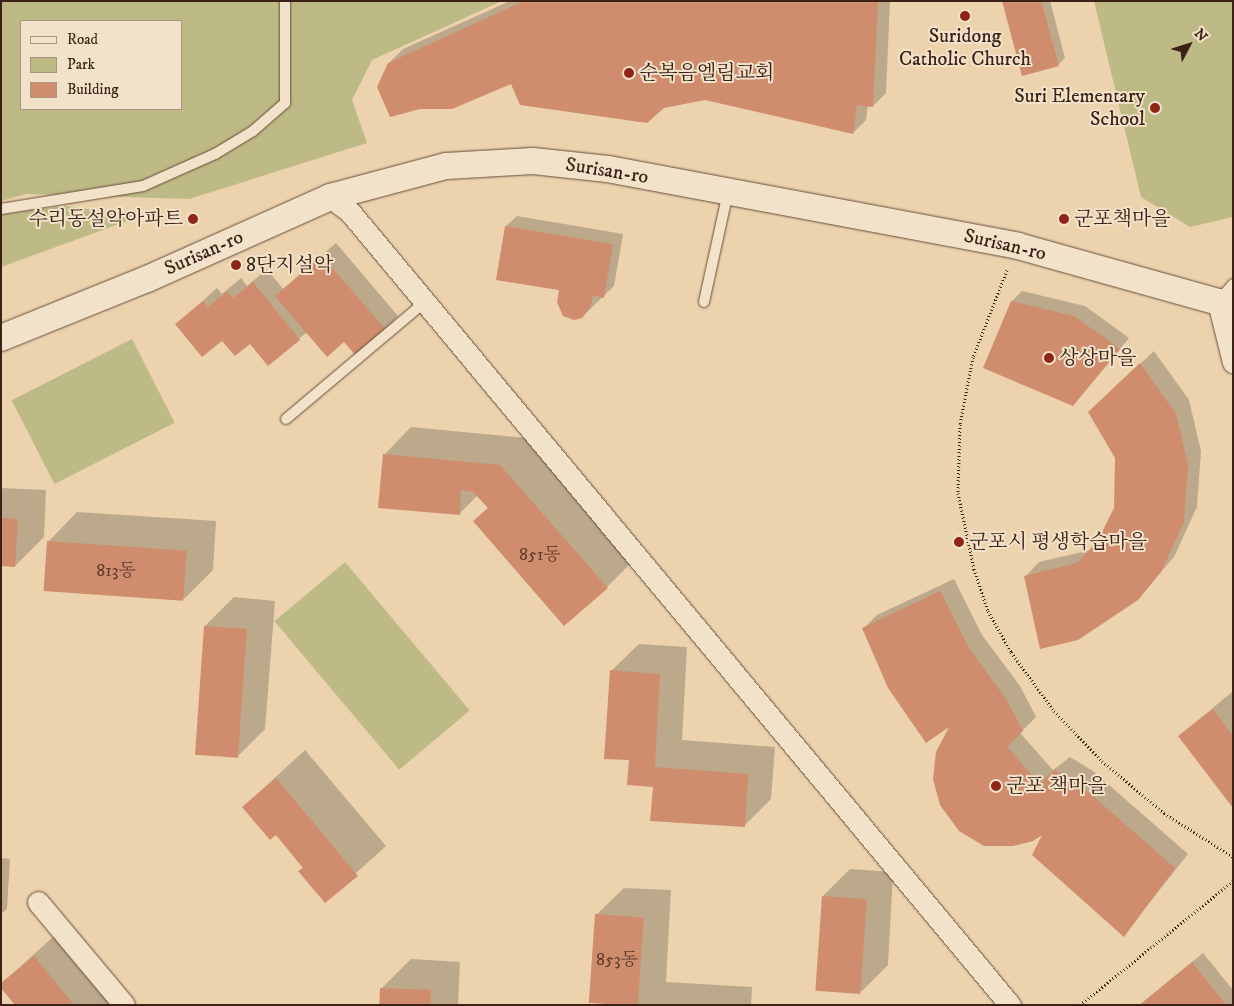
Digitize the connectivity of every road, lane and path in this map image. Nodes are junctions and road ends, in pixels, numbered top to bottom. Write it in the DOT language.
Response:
graph roads {
  1 [pos="285,1"];
  2 [pos="728,192"];
  3 [pos="330,197"];
  4 [pos="1,210"];
  5 [pos="1018,246"];
  6 [pos="1228,296"];
  7 [pos="425,302"];
  8 [pos="704,302"];
  9 [pos="1,338"];
  10 [pos="1233,362"];
  11 [pos="286,419"];
  12 [pos="1233,857"];
  13 [pos="1233,880"];
  14 [pos="38,902"];
  15 [pos="124,1005"];
  16 [pos="1010,1005"];
  17 [pos="1080,1005"];
  1 -- 4 [label="lane"];
  2 -- 3 [label="street, Surisan-ro"];
  2 -- 5 [label="street, Surisan-ro"];
  2 -- 8 [label="lane"];
  3 -- 7 [label="street"];
  3 -- 9 [label="street, Surisan-ro"];
  5 -- 6 [label="street, Surisan-ro"];
  5 -- 12 [label="path"];
  6 -- 10 [label="street"];
  7 -- 11 [label="lane"];
  7 -- 16 [label="street"];
  13 -- 17 [label="path"];
  14 -- 15 [label="street"];
}
